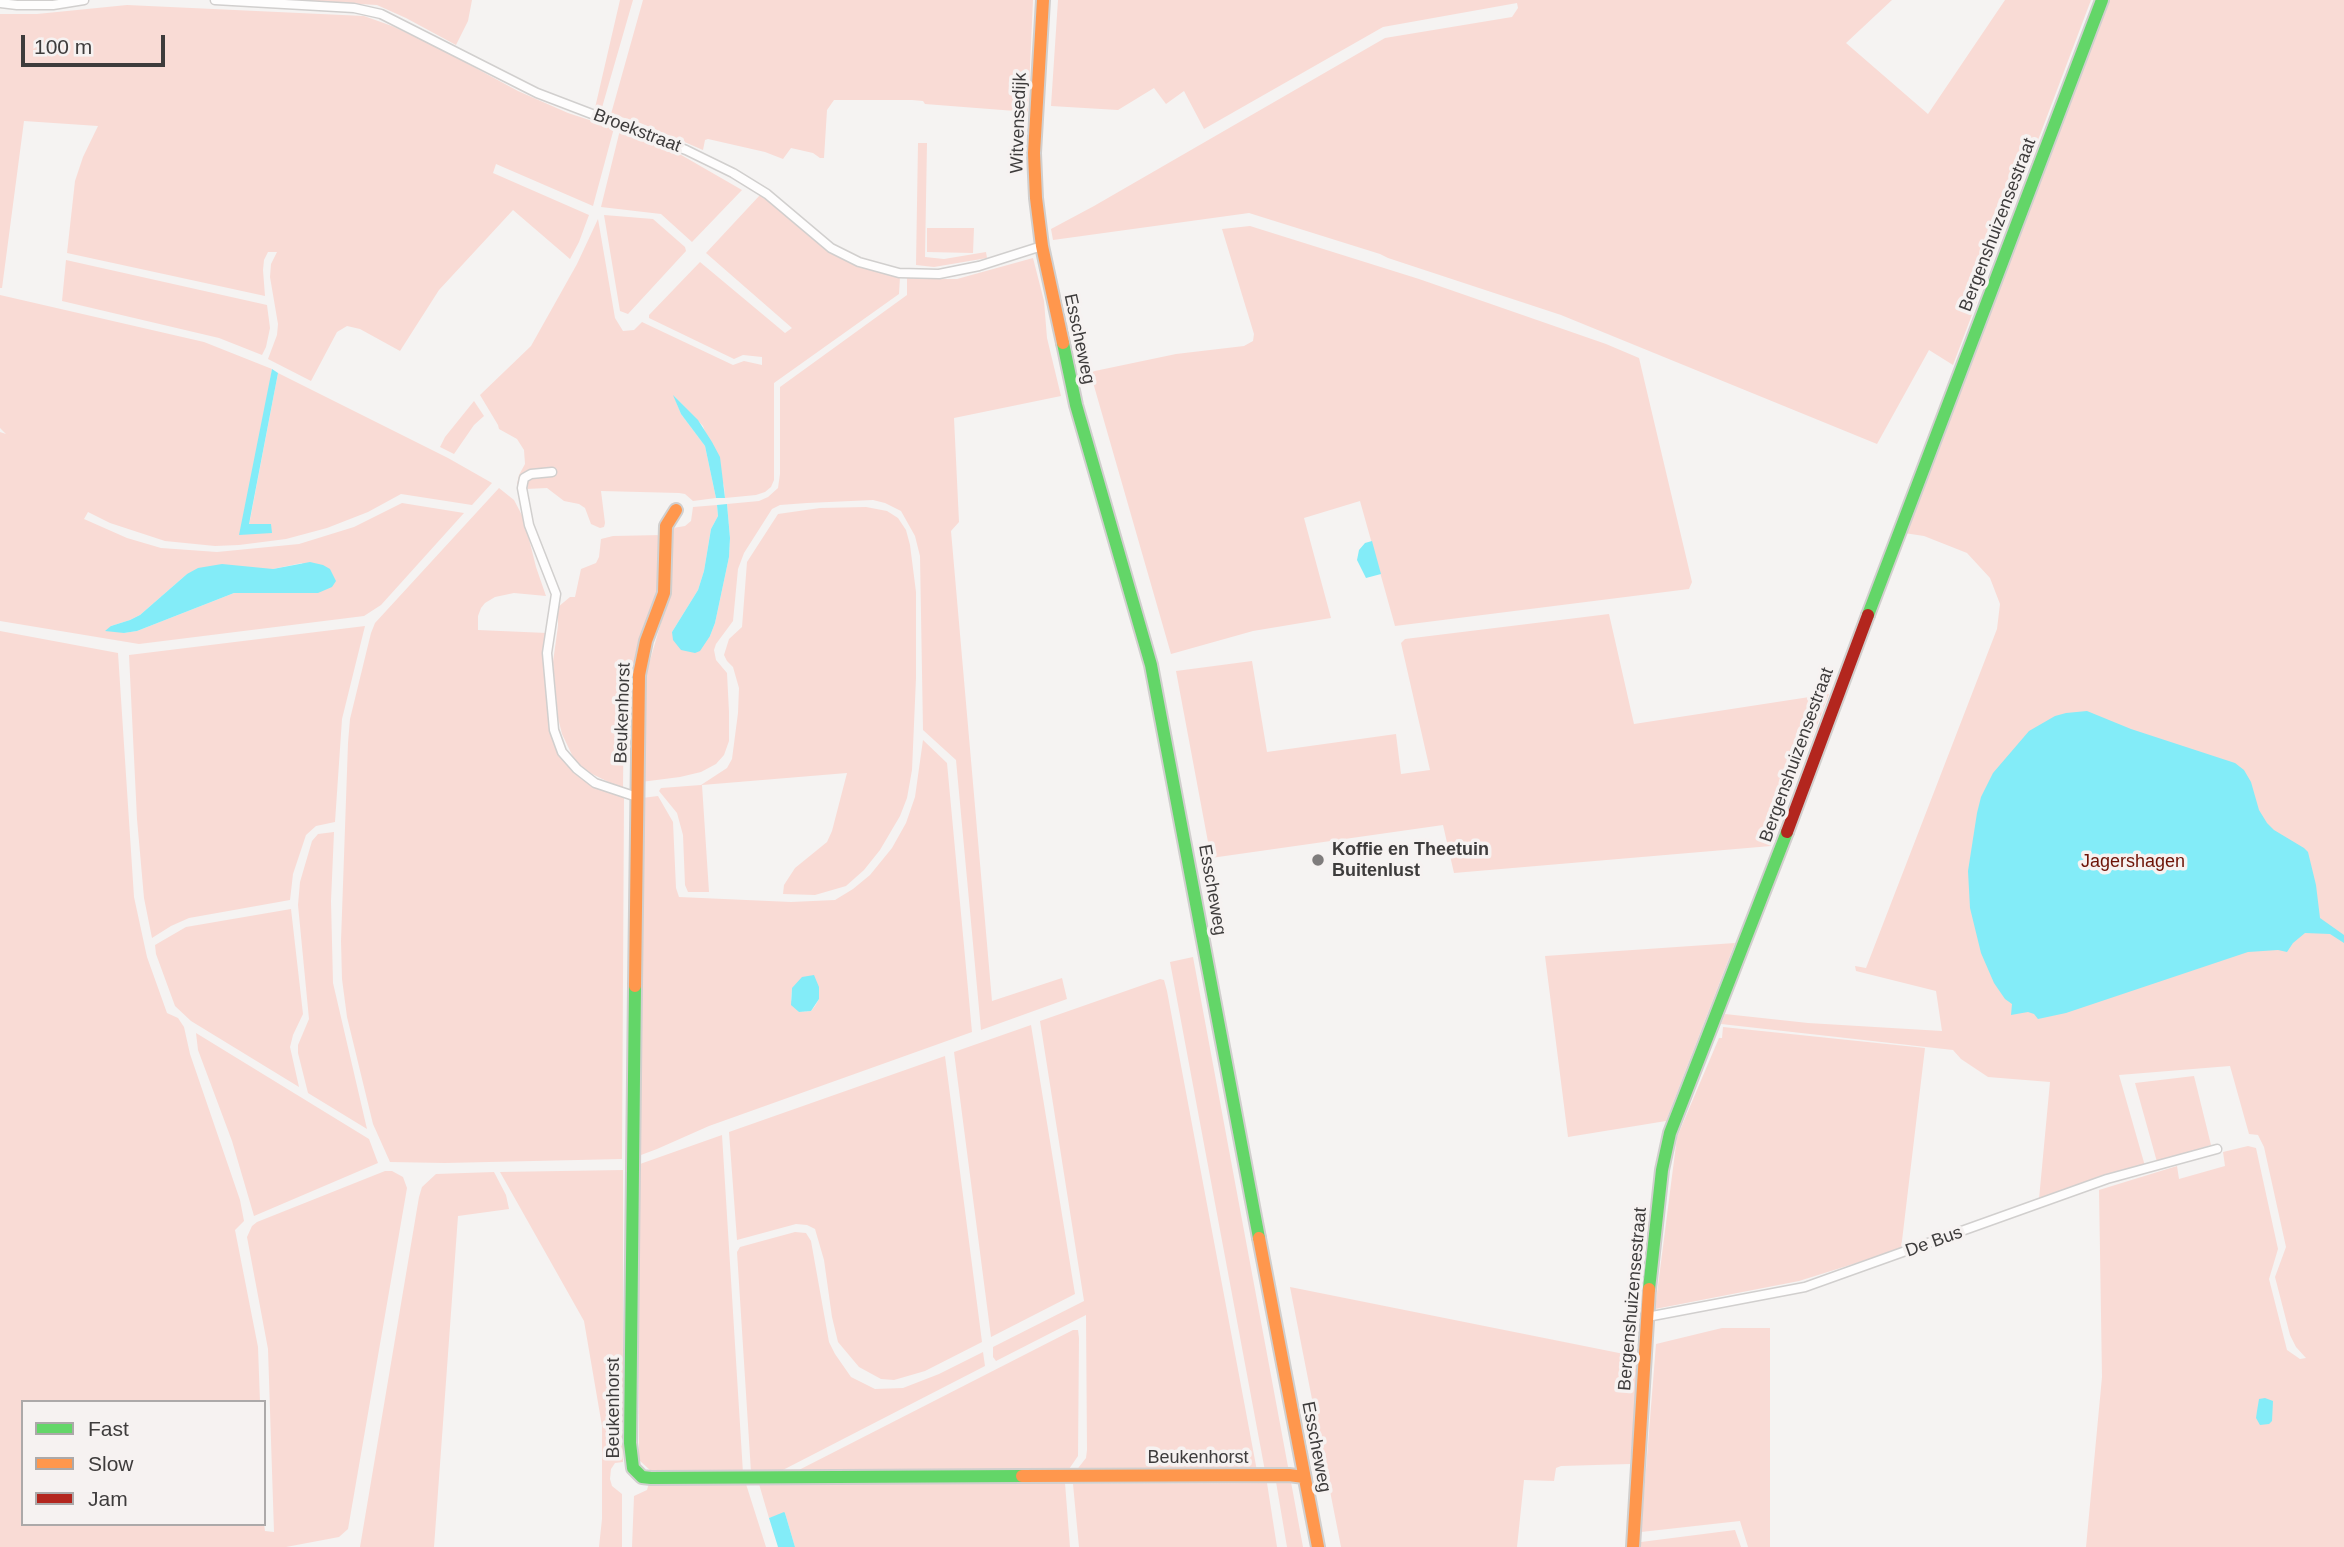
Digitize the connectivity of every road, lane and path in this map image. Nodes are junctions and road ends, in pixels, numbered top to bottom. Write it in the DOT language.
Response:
graph roads {
  1 [pos="84,0"];
  2 [pos="215,0"];
  3 [pos="1043,0"];
  4 [pos="2102,0"];
  5 [pos="0,3"];
  6 [pos="1042,246"];
  7 [pos="552,472"];
  8 [pos="676,510"];
  9 [pos="637,797"];
  10 [pos="2217,1149"];
  11 [pos="1647,1317"];
  12 [pos="1304,1478"];
  13 [pos="1318,1547"];
  14 [pos="1633,1547"];
  1 -- 5 [label="street"];
  2 -- 6 [label="street, Broekstraat"];
  3 -- 6 [label="street, Witvensedijk"];
  4 -- 11 [label="street, Bergenshuizensestraat"];
  6 -- 12 [label="street, Esscheweg"];
  7 -- 9 [label="street, Beukenhorst"];
  8 -- 9 [label="street, Beukenhorst"];
  9 -- 12 [label="street, Beukenhorst"];
  10 -- 11 [label="street, De Bus"];
  11 -- 14 [label="street, Bergenshuizensestraat"];
  12 -- 13 [label="street, Esscheweg"];
}
